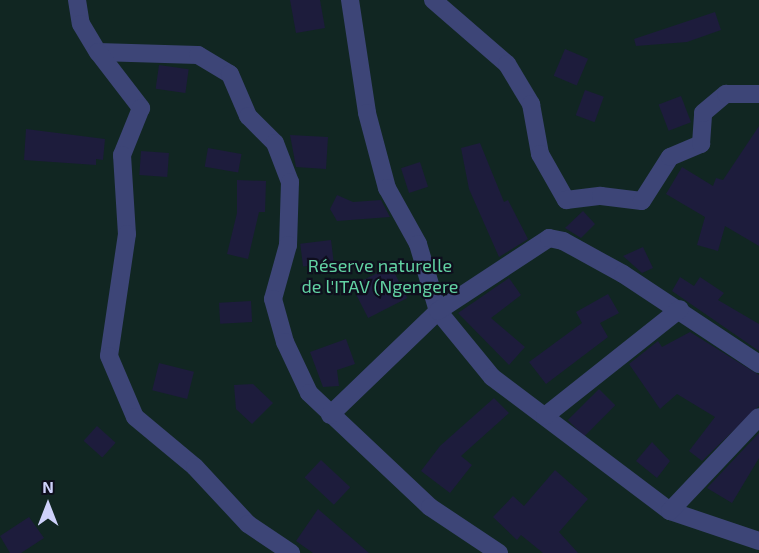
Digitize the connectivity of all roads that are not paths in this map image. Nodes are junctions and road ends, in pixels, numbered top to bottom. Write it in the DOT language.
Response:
graph roads {
  1 [pos="77,0"];
  2 [pos="350,0"];
  3 [pos="433,0"];
  4 [pos="98,52"];
  5 [pos="759,94"];
  6 [pos="680,309"];
  7 [pos="438,311"];
  8 [pos="759,364"];
  9 [pos="330,415"];
  10 [pos="545,416"];
  11 [pos="759,417"];
  12 [pos="670,511"];
  13 [pos="759,541"];
  14 [pos="291,553"];
  15 [pos="499,553"];
  1 -- 4 [label="street"];
  2 -- 7 [label="street"];
  3 -- 5 [label="street"];
  4 -- 9 [label="street"];
  4 -- 14 [label="street"];
  6 -- 7 [label="street"];
  6 -- 8 [label="street"];
  6 -- 10 [label="street"];
  7 -- 9 [label="street"];
  7 -- 10 [label="street"];
  9 -- 15 [label="street"];
  10 -- 12 [label="street"];
  11 -- 12 [label="street"];
  12 -- 13 [label="street"];
}
